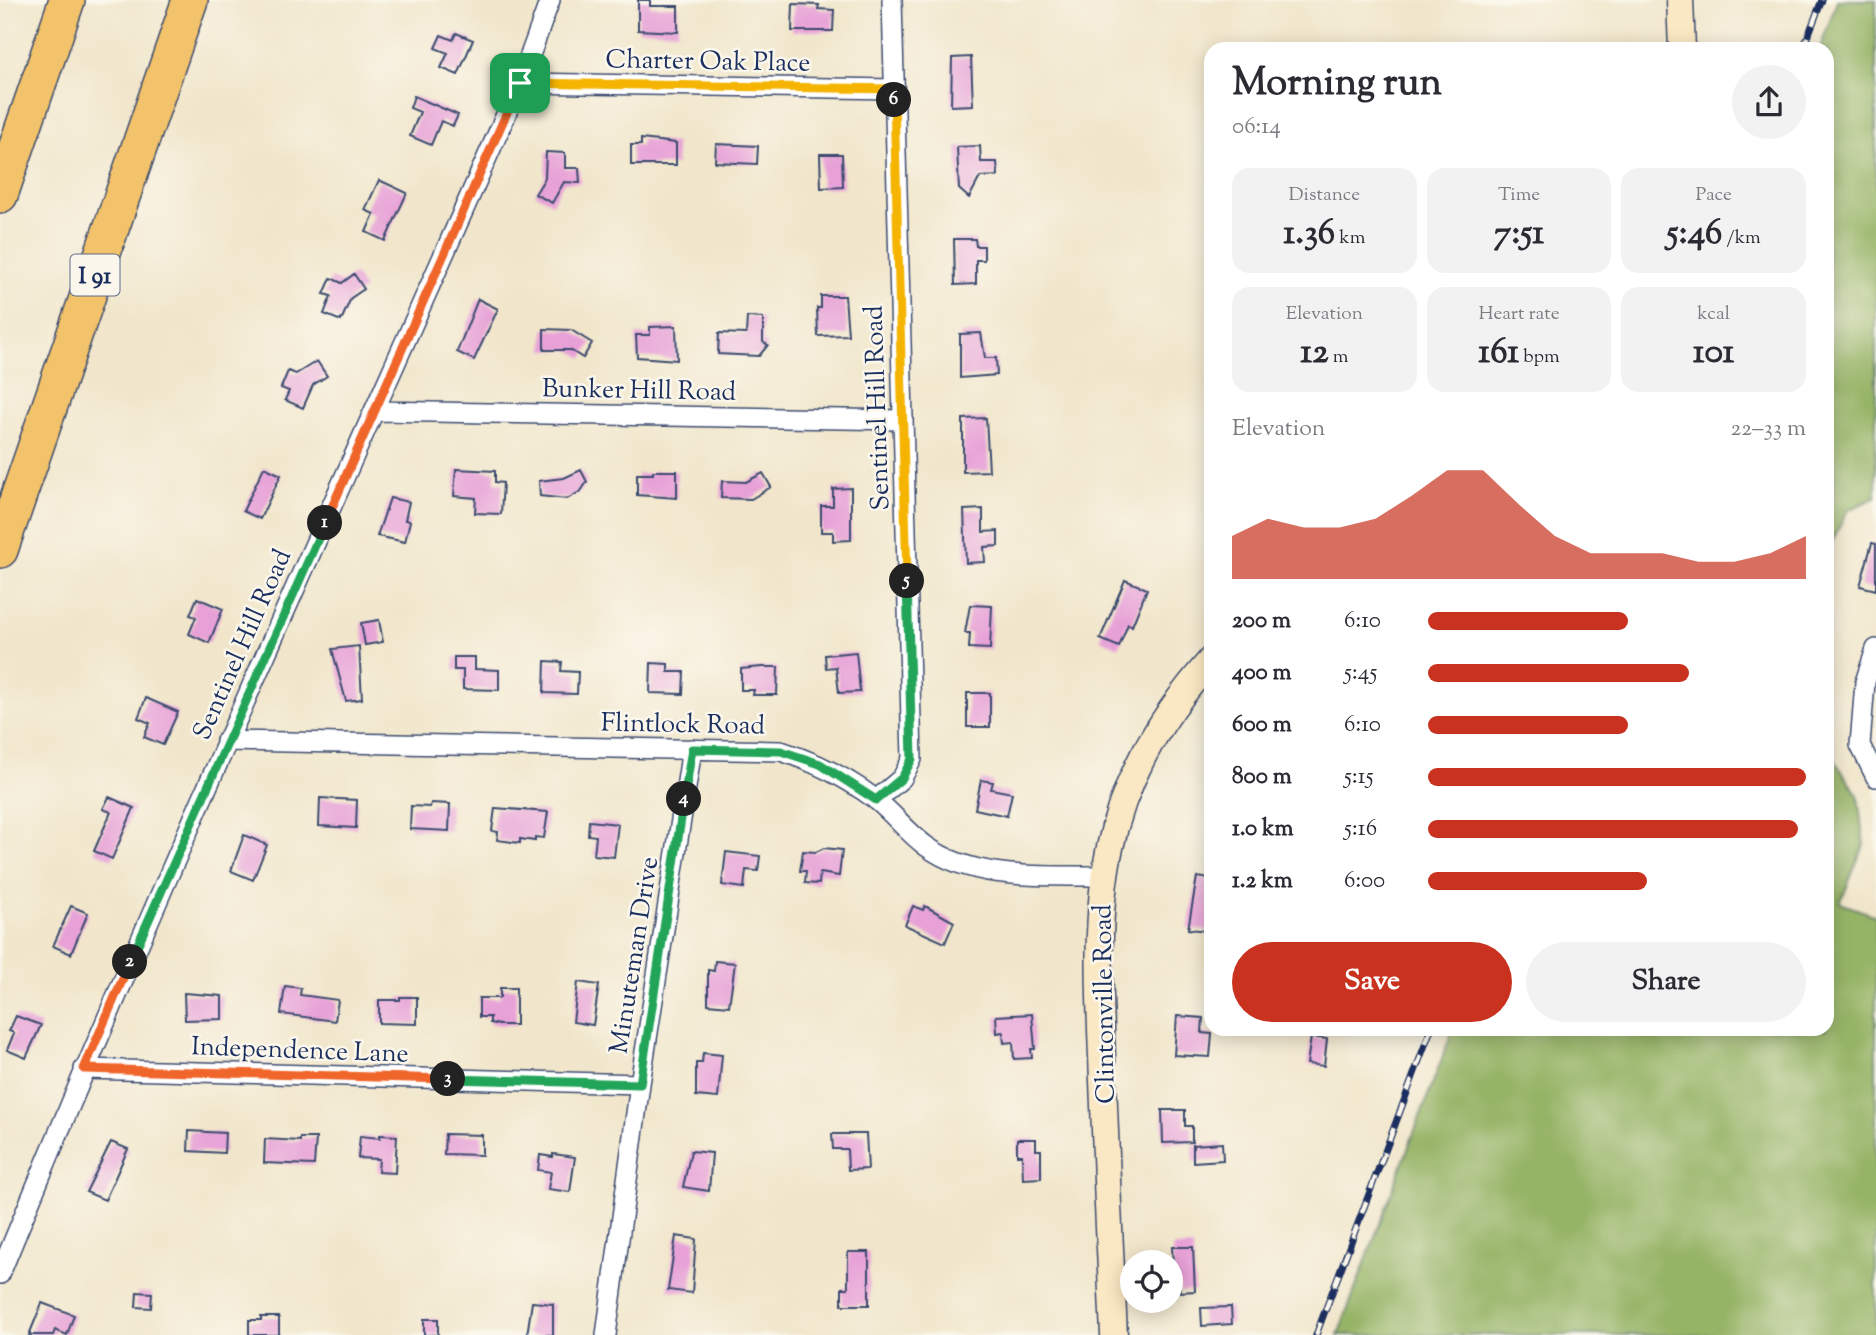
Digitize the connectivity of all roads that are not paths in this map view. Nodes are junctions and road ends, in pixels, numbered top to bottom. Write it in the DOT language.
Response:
graph roads {
  1 [pos="67,0"];
  2 [pos="190,0"];
  3 [pos="550,0"];
  4 [pos="892,0"];
  5 [pos="1680,0"];
  6 [pos="1682,42"];
  7 [pos="520,83"];
  8 [pos="894,89"];
  9 [pos="0,195"];
  10 [pos="375,411"];
  11 [pos="902,420"];
  12 [pos="0,550"];
  13 [pos="1876,649"];
  14 [pos="1204,669"];
  15 [pos="226,741"];
  16 [pos="692,749"];
  17 [pos="1876,778"];
  18 [pos="876,800"];
  19 [pos="1103,876"];
  20 [pos="84,1069"];
  21 [pos="640,1084"];
  22 [pos="0,1274"];
  23 [pos="606,1335"];
  24 [pos="1114,1335"];
  1 -- 9 [label="highway"];
  2 -- 12 [label="highway, I 91"];
  3 -- 7 [label="street, Sentinel Hill Road"];
  4 -- 8 [label="street, Sentinel Hill Road"];
  5 -- 6 [label="street"];
  7 -- 8 [label="street, Charter Oak Place"];
  7 -- 10 [label="street, Sentinel Hill Road"];
  8 -- 11 [label="street, Sentinel Hill Road"];
  10 -- 11 [label="street, Bunker Hill Road"];
  10 -- 15 [label="street, Sentinel Hill Road"];
  11 -- 18 [label="street, Sentinel Hill Road"];
  13 -- 17 [label="street"];
  14 -- 19 [label="street, Clintonville Road"];
  15 -- 16 [label="street, Flintlock Road"];
  15 -- 20 [label="street, Sentinel Hill Road"];
  16 -- 18 [label="street, Flintlock Road"];
  16 -- 21 [label="street, Minuteman Drive"];
  18 -- 19 [label="street, Flintlock Road"];
  19 -- 24 [label="street, Clintonville Road"];
  20 -- 21 [label="street, Independence Lane"];
  20 -- 22 [label="street, Sentinel Hill Road"];
  21 -- 23 [label="street, Minuteman Drive"];
}
